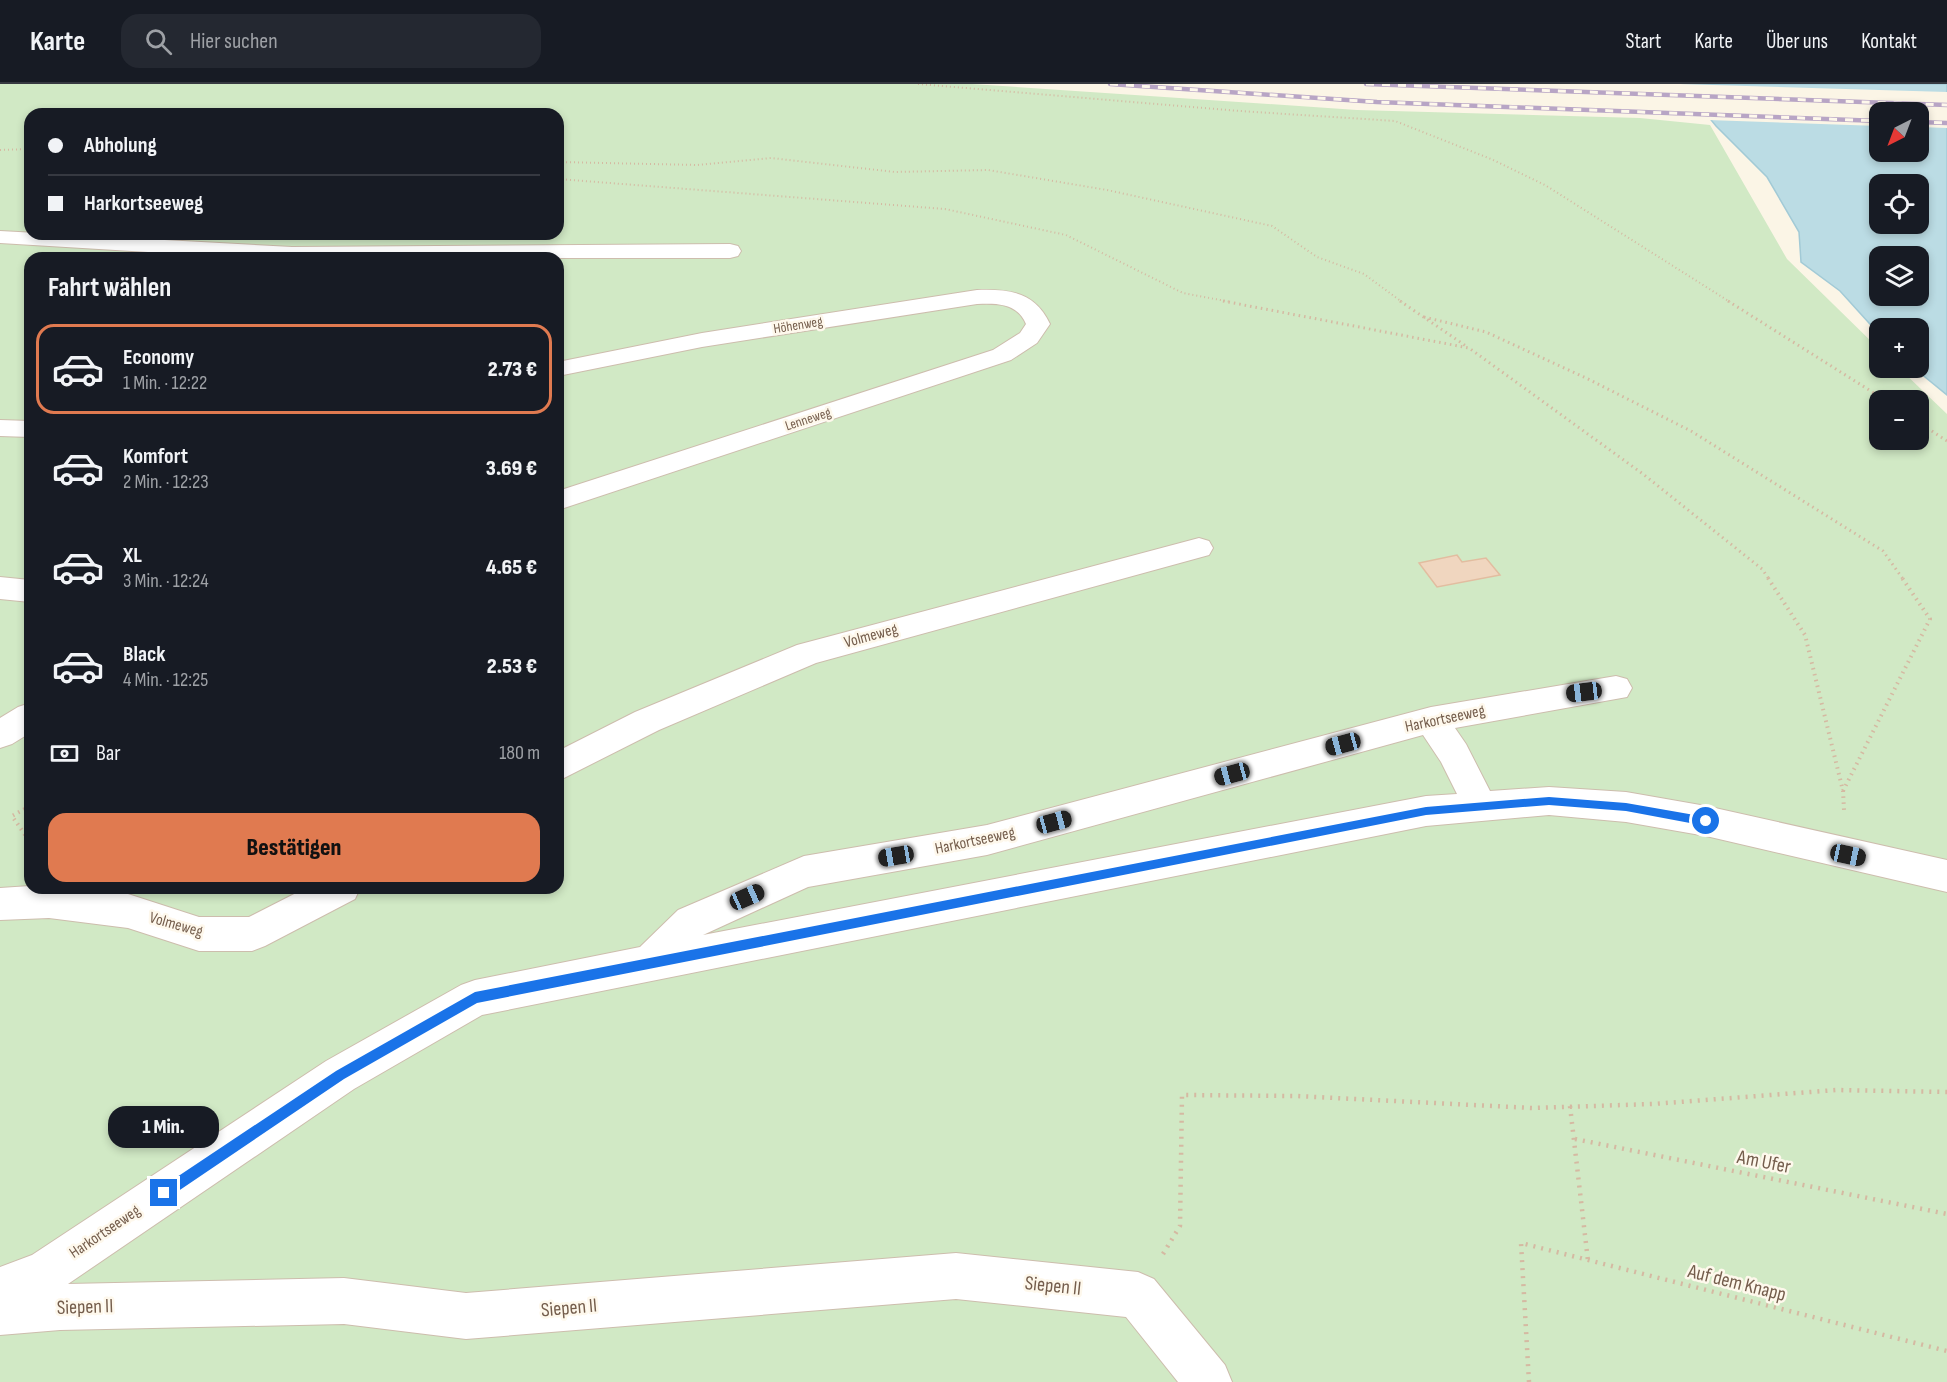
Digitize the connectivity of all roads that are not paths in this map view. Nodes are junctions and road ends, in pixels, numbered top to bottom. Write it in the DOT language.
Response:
graph roads {
  1 [pos="0,237"];
  2 [pos="24,239"];
  3 [pos="47,240"];
  4 [pos="729,250"];
  5 [pos="233,252"];
  6 [pos="564,252"];
  7 [pos="1035,314"];
  8 [pos="564,368"];
  9 [pos="0,428"];
  10 [pos="24,429"];
  11 [pos="564,499"];
  12 [pos="1199,548"];
  13 [pos="0,588"];
  14 [pos="24,590"];
  15 [pos="1616,688"];
  16 [pos="24,720"];
  17 [pos="1431,720"];
  18 [pos="0,735"];
  19 [pos="564,764"];
  20 [pos="1480,806"];
  21 [pos="1947,876"];
  22 [pos="330,894"];
  23 [pos="0,904"];
  24 [pos="650,963"];
  25 [pos="0,1290"];
  26 [pos="0,1312"];
  27 [pos="1208,1382"];
  1 -- 2 [label="lane"];
  3 -- 5 [label="lane"];
  4 -- 6 [label="lane"];
  7 -- 8 [label="lane, Höhenweg"];
  7 -- 11 [label="lane, Lenneweg"];
  9 -- 10 [label="lane"];
  12 -- 19 [label="lane, Volmeweg"];
  13 -- 14 [label="lane"];
  15 -- 17 [label="lane, Harkortseeweg"];
  16 -- 18 [label="lane"];
  17 -- 20 [label="lane"];
  17 -- 24 [label="lane, Harkortseeweg"];
  20 -- 21 [label="lane"];
  20 -- 24 [label="lane"];
  22 -- 23 [label="lane, Volmeweg"];
  24 -- 25 [label="lane, Harkortseeweg"];
  26 -- 27 [label="lane, Siepen II"];
}
